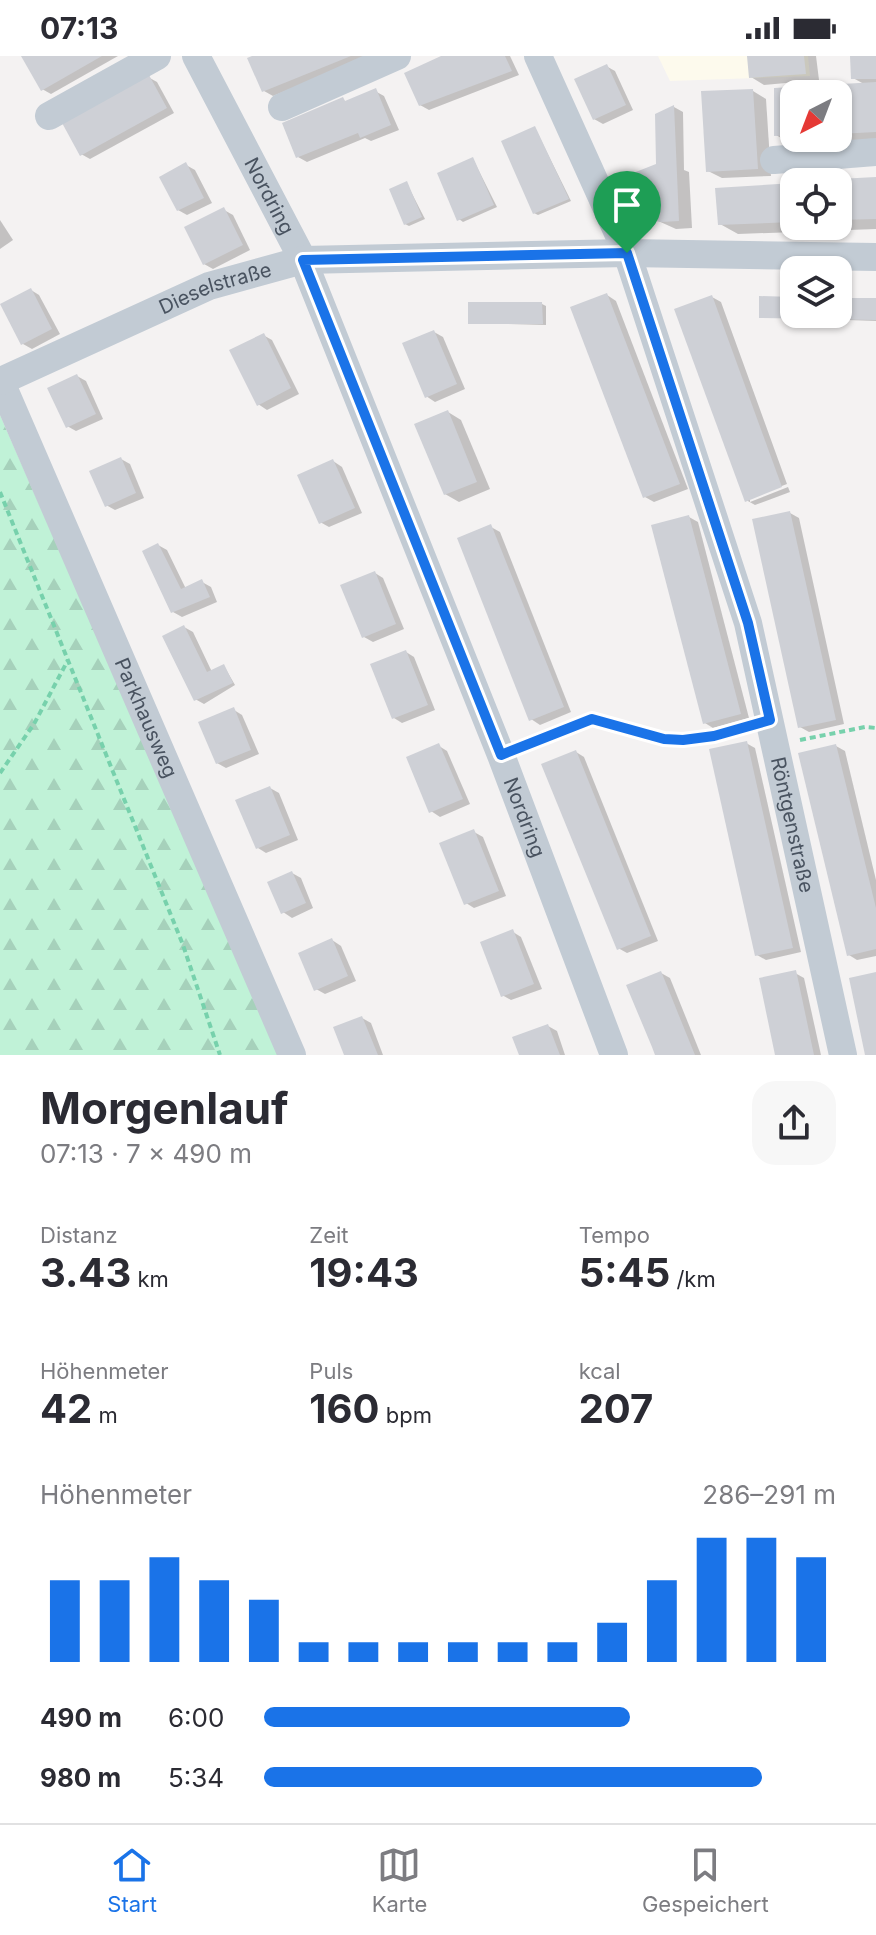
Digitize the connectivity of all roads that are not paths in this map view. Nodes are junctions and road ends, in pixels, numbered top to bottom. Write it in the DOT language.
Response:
graph roads {
  1 [pos="157,56"];
  2 [pos="196,56"];
  3 [pos="397,56"];
  4 [pos="538,56"];
  5 [pos="282,107"];
  6 [pos="49,116"];
  7 [pos="876,152"];
  8 [pos="774,160"];
  9 [pos="627,253"];
  10 [pos="876,257"];
  11 [pos="303,260"];
  12 [pos="0,381"];
  13 [pos="292,1055"];
  14 [pos="614,1055"];
  15 [pos="843,1055"];
  1 -- 6 [label="street"];
  2 -- 11 [label="street, Nordring"];
  3 -- 5 [label="street"];
  4 -- 9 [label="street, Röntgenstraße"];
  7 -- 8 [label="street"];
  9 -- 10 [label="street, Dieselstraße"];
  9 -- 11 [label="street, Dieselstraße"];
  9 -- 15 [label="street, Röntgenstraße"];
  11 -- 12 [label="street, Dieselstraße"];
  11 -- 14 [label="street, Nordring"];
  12 -- 13 [label="street, Parkhausweg"];
}
